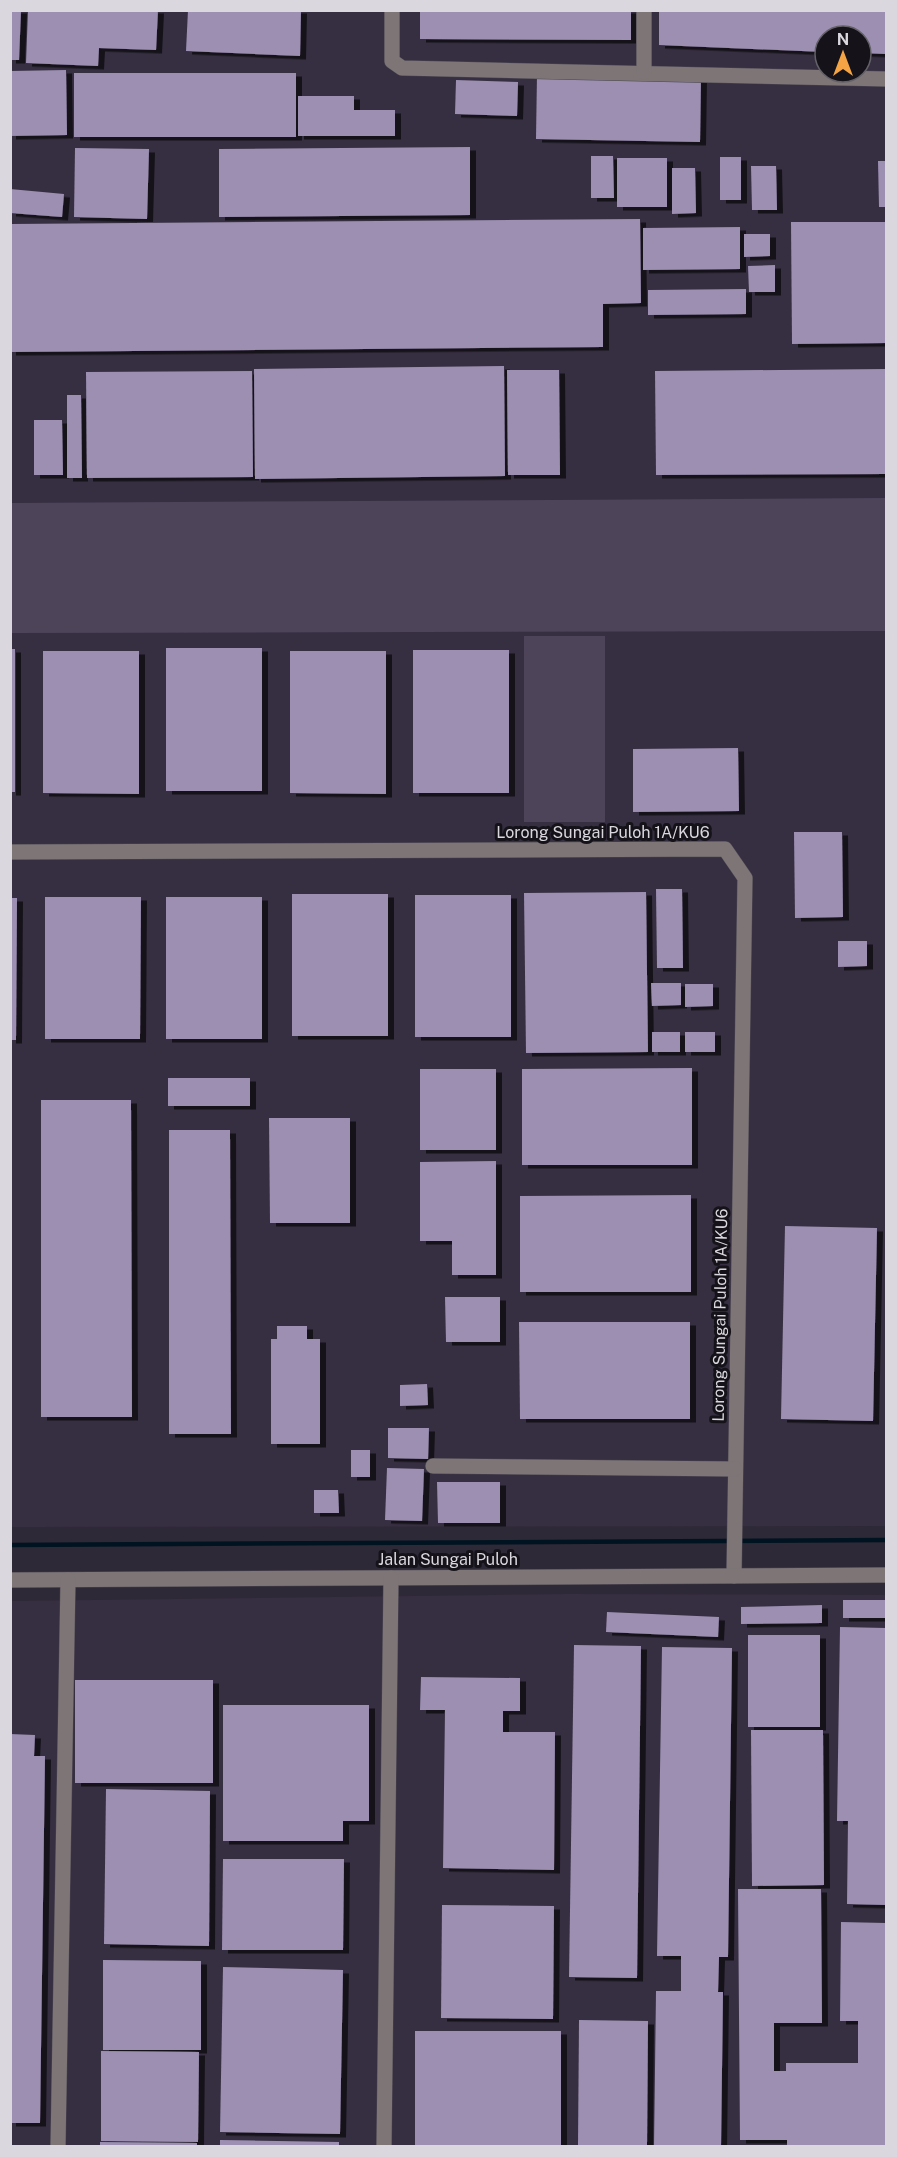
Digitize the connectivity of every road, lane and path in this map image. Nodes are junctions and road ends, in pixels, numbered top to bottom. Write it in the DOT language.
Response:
graph roads {
  1 [pos="392,10"];
  2 [pos="644,10"];
  3 [pos="644,72"];
  4 [pos="886,79"];
  5 [pos="10,852"];
  6 [pos="433,1466"];
  7 [pos="735,1469"];
  8 [pos="886,1575"];
  9 [pos="734,1576"];
  10 [pos="391,1578"];
  11 [pos="10,1580"];
  12 [pos="68,1580"];
  13 [pos="58,2146"];
  14 [pos="384,2146"];
  1 -- 3 [label="street"];
  2 -- 3 [label="street"];
  3 -- 4 [label="street"];
  5 -- 7 [label="street, Lorong Sungai Puloh 1A/KU6"];
  6 -- 7 [label="street"];
  7 -- 9 [label="street, Lorong Sungai Puloh 1A/KU6"];
  8 -- 9 [label="street, Jalan Sungai Puloh"];
  9 -- 10 [label="street, Jalan Sungai Puloh"];
  10 -- 12 [label="street, Jalan Sungai Puloh"];
  10 -- 14 [label="street"];
  11 -- 12 [label="street, Jalan Sungai Puloh"];
  12 -- 13 [label="street"];
}
